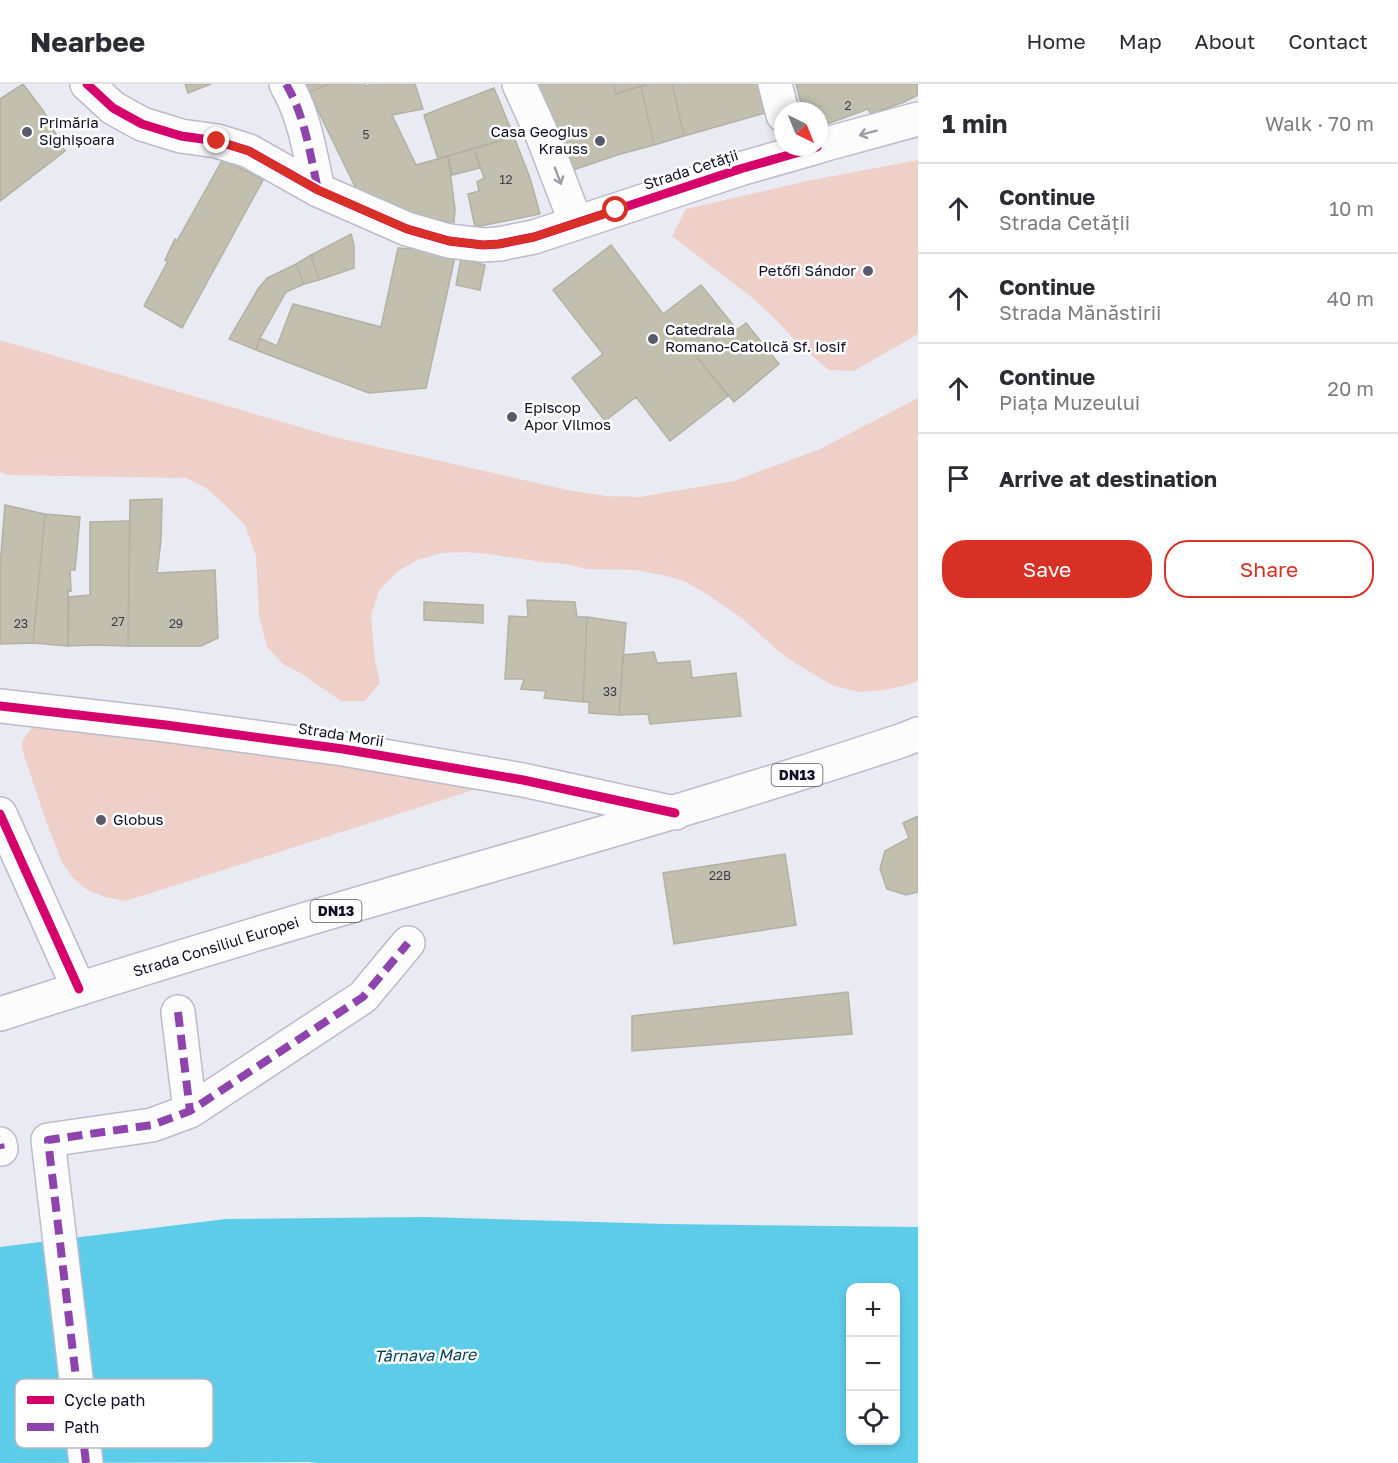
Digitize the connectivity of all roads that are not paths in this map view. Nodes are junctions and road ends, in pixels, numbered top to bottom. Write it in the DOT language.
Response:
graph roads {
  1 [pos="87,84"];
  2 [pos="286,84"];
  3 [pos="519,84"];
  4 [pos="775,84"];
  5 [pos="780,102"];
  6 [pos="918,119"];
  7 [pos="828,142"];
  8 [pos="780,156"];
  9 [pos="318,190"];
  10 [pos="576,223"];
  11 [pos="0,706"];
  12 [pos="918,734"];
  13 [pos="675,813"];
  14 [pos="0,814"];
  15 [pos="408,943"];
  16 [pos="79,989"];
  17 [pos="178,1012"];
  18 [pos="0,1014"];
  19 [pos="190,1111"];
  20 [pos="77,1379"];
  21 [pos="85,1448"];
  22 [pos="87,1463"];
  1 -- 9 [label="main road, Strada Cetății"];
  2 -- 9 [label="main road"];
  3 -- 10 [label="main road, one-way"];
  4 -- 5 [label="main road"];
  6 -- 7 [label="main road, Strada Cetății, one-way"];
  8 -- 10 [label="main road, Strada Cetății"];
  9 -- 10 [label="main road, Strada Cetății"];
  11 -- 13 [label="main road, Strada Morii"];
  12 -- 13 [label="main road, Strada Morii / DN13"];
  13 -- 16 [label="main road, Strada Consiliul Europei / DN13"];
  14 -- 16 [label="main road"];
  15 -- 19 [label="main road"];
  16 -- 18 [label="main road, Strada Consiliul Europei / DN13"];
  17 -- 19 [label="main road"];
  19 -- 20 [label="main road"];
  21 -- 22 [label="main road"];
}
